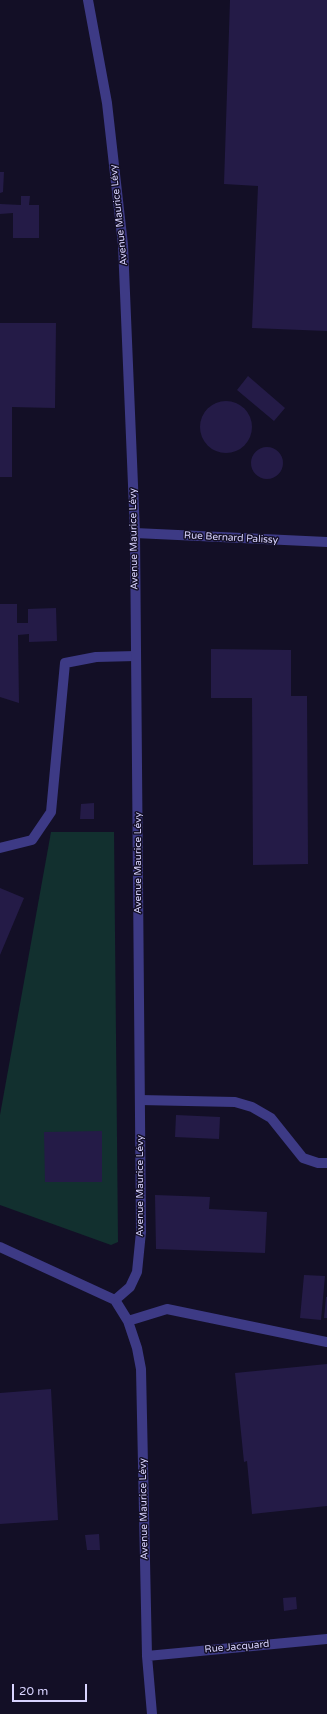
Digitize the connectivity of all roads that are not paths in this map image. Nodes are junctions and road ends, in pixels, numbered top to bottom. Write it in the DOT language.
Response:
graph roads {
  1 [pos="88,0"];
  2 [pos="135,533"];
  3 [pos="327,542"];
  4 [pos="136,656"];
  5 [pos="0,848"];
  6 [pos="140,1100"];
  7 [pos="327,1163"];
  8 [pos="0,1247"];
  9 [pos="115,1300"];
  10 [pos="128,1321"];
  11 [pos="327,1342"];
  12 [pos="327,1639"];
  13 [pos="147,1656"];
  14 [pos="152,1714"];
  1 -- 2 [label="street, Avenue Maurice Lévy"];
  2 -- 3 [label="street, Rue Bernard Palissy"];
  2 -- 4 [label="street, Avenue Maurice Lévy"];
  4 -- 5 [label="street"];
  4 -- 6 [label="street, Avenue Maurice Lévy"];
  6 -- 7 [label="street"];
  6 -- 9 [label="street, Avenue Maurice Lévy"];
  8 -- 9 [label="street"];
  9 -- 10 [label="street, Avenue Maurice Lévy"];
  10 -- 11 [label="street"];
  10 -- 13 [label="street, Avenue Maurice Lévy"];
  12 -- 13 [label="street, Rue Jacquard"];
  13 -- 14 [label="street, Avenue Maurice Lévy"];
}
